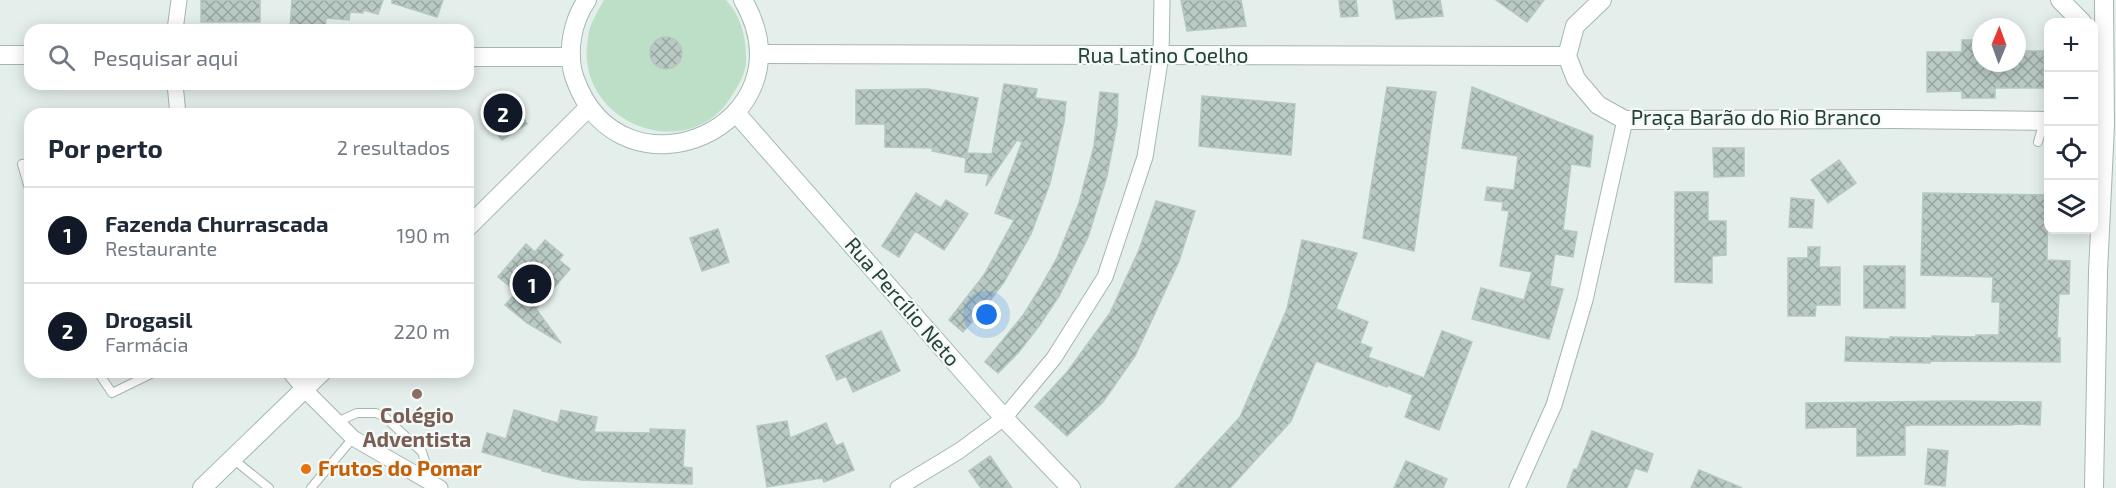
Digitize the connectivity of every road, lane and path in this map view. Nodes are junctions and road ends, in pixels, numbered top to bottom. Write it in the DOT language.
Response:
graph roads {
  1 [pos="179,0"];
  2 [pos="587,0"];
  3 [pos="743,0"];
  4 [pos="1162,0"];
  5 [pos="1602,0"];
  6 [pos="2060,0"];
  7 [pos="2104,0"];
  8 [pos="2078,18"];
  9 [pos="176,24"];
  10 [pos="2098,47"];
  11 [pos="759,54"];
  12 [pos="0,55"];
  13 [pos="24,55"];
  14 [pos="1161,55"];
  15 [pos="1567,56"];
  16 [pos="474,57"];
  17 [pos="571,57"];
  18 [pos="2105,62"];
  19 [pos="2098,79"];
  20 [pos="176,90"];
  21 [pos="589,107"];
  22 [pos="177,108"];
  23 [pos="736,113"];
  24 [pos="1625,120"];
  25 [pos="2044,120"];
  26 [pos="2099,124"];
  27 [pos="2045,126"];
  28 [pos="2038,142"];
  29 [pos="474,221"];
  30 [pos="102,378"];
  31 [pos="143,378"];
  32 [pos="295,378"];
  33 [pos="316,378"];
  34 [pos="304,389"];
  35 [pos="1004,418"];
  36 [pos="337,422"];
  37 [pos="353,438"];
  38 [pos="233,459"];
  39 [pos="436,486"];
  40 [pos="202,488"];
  41 [pos="269,488"];
  42 [pos="310,488"];
  43 [pos="898,488"];
  44 [pos="1071,488"];
  45 [pos="1517,488"];
  46 [pos="2094,488"];
  1 -- 9 [label="street"];
  2 -- 17 [label="street"];
  3 -- 11 [label="street"];
  4 -- 14 [label="street"];
  5 -- 15 [label="street"];
  6 -- 8 [label="street"];
  7 -- 18 [label="street"];
  10 -- 18 [label="street"];
  11 -- 14 [label="street, Rua Latino Coelho"];
  11 -- 23 [label="street"];
  12 -- 13 [label="street"];
  14 -- 15 [label="street, Rua Latino Coelho"];
  14 -- 35 [label="street"];
  15 -- 24 [label="street, Praça Barão do Rio Branco"];
  16 -- 17 [label="street"];
  17 -- 21 [label="street"];
  18 -- 19 [label="street"];
  18 -- 26 [label="street"];
  20 -- 22 [label="street"];
  21 -- 23 [label="street"];
  21 -- 29 [label="street"];
  23 -- 35 [label="street, Rua Percílio Neto"];
  24 -- 25 [label="street, Praça Barão do Rio Branco"];
  24 -- 45 [label="street"];
  26 -- 46 [label="street"];
  27 -- 28 [label="lane"];
  30 -- 31 [label="lane"];
  32 -- 34 [label="street"];
  33 -- 34 [label="street"];
  34 -- 36 [label="street"];
  34 -- 38 [label="street"];
  35 -- 43 [label="street"];
  35 -- 44 [label="street, Rua Percílio Neto"];
  36 -- 37 [label="street"];
  36 -- 39 [label="lane"];
  37 -- 39 [label="street"];
  37 -- 42 [label="lane"];
  38 -- 40 [label="street"];
  38 -- 41 [label="lane"];
}
